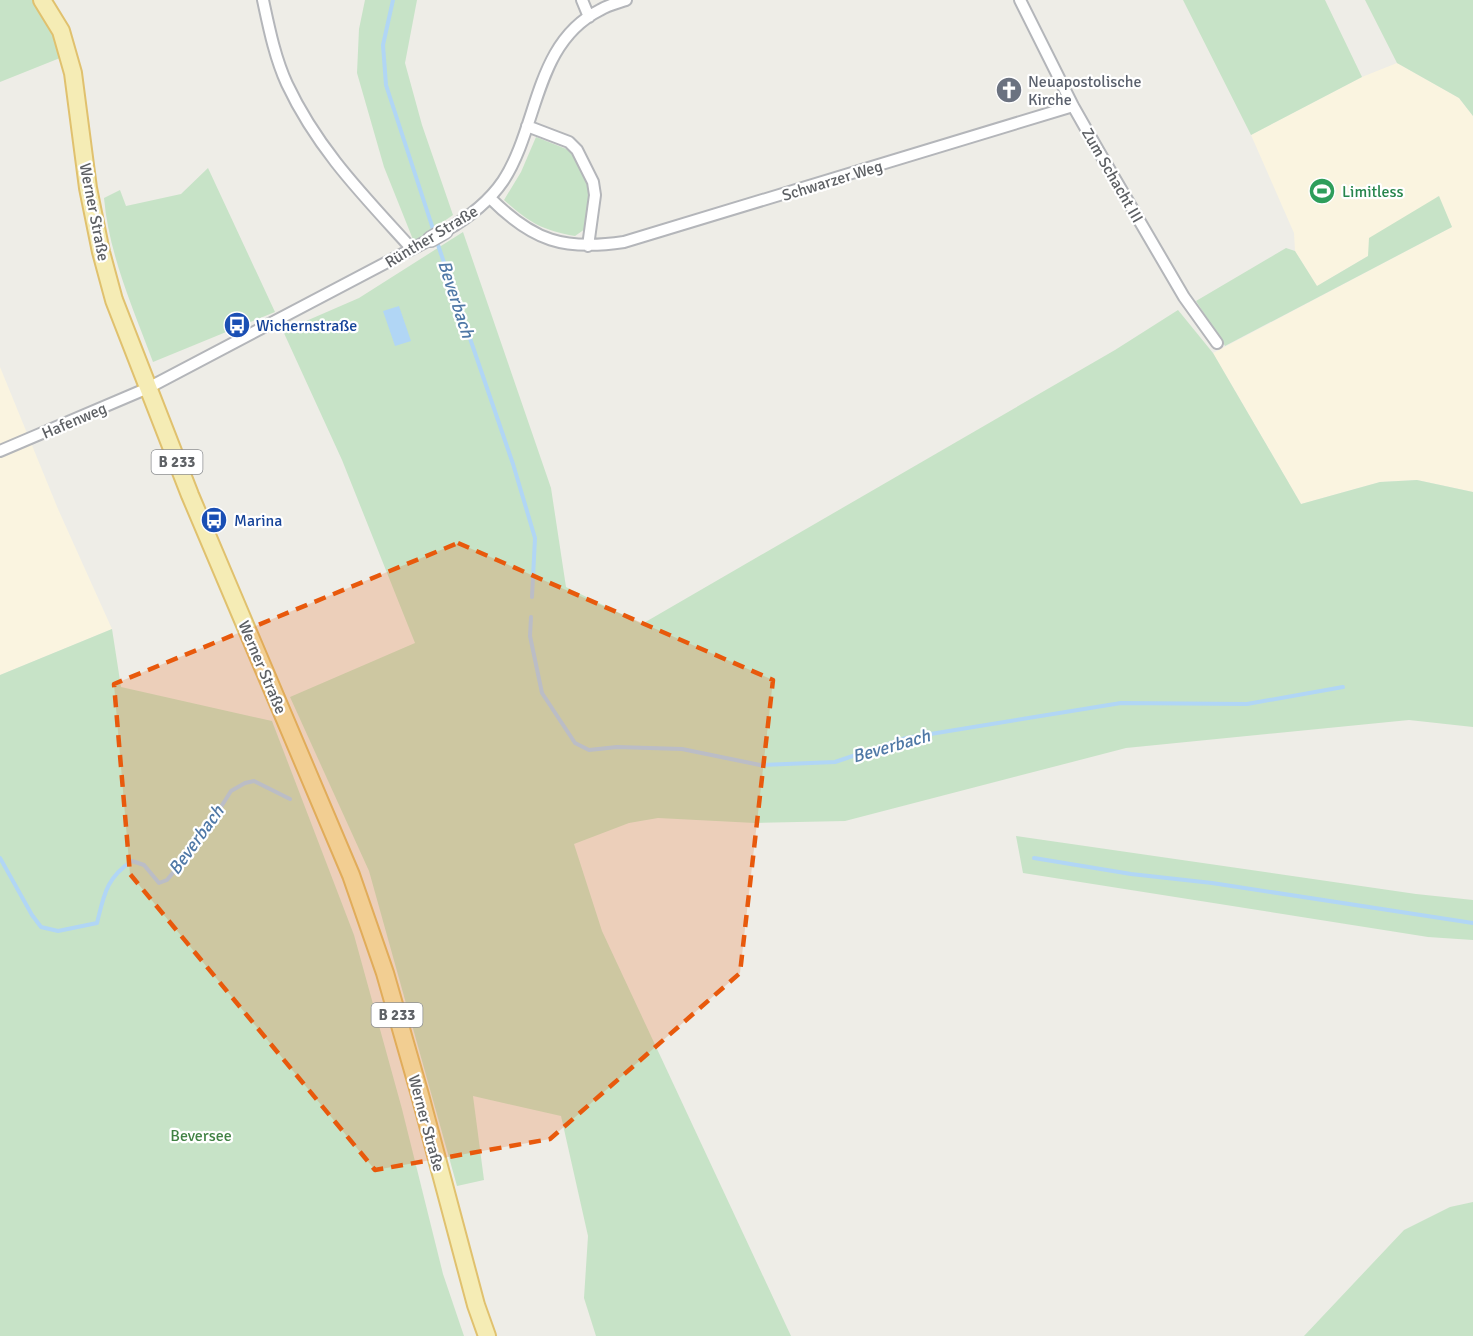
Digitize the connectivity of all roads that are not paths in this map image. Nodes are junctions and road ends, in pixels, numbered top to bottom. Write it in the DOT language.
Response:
graph roads {
  1 [pos="42,0"];
  2 [pos="263,0"];
  3 [pos="582,0"];
  4 [pos="626,0"];
  5 [pos="1020,0"];
  6 [pos="589,17"];
  7 [pos="1073,106"];
  8 [pos="527,126"];
  9 [pos="490,198"];
  10 [pos="445,231"];
  11 [pos="431,239"];
  12 [pos="588,246"];
  13 [pos="412,249"];
  14 [pos="1217,343"];
  15 [pos="148,388"];
  16 [pos="0,452"];
  17 [pos="487,1336"];
  1 -- 15 [label="main road, Werner Straße / B 233"];
  2 -- 13 [label="street"];
  3 -- 6 [label="street"];
  4 -- 6 [label="street, Rünther Straße"];
  5 -- 7 [label="street, Zum Schacht III"];
  6 -- 8 [label="street, Rünther Straße"];
  7 -- 12 [label="street, Schwarzer Weg"];
  7 -- 14 [label="street, Zum Schacht III"];
  8 -- 9 [label="street, Rünther Straße"];
  8 -- 12 [label="street"];
  9 -- 10 [label="street, Rünther Straße"];
  9 -- 12 [label="street, Schwarzer Weg"];
  10 -- 11 [label="street, Rünther Straße"];
  11 -- 13 [label="street, Rünther Straße"];
  13 -- 15 [label="street, Rünther Straße"];
  15 -- 16 [label="street, Hafenweg"];
  15 -- 17 [label="main road, Werner Straße / B 233"];
}
